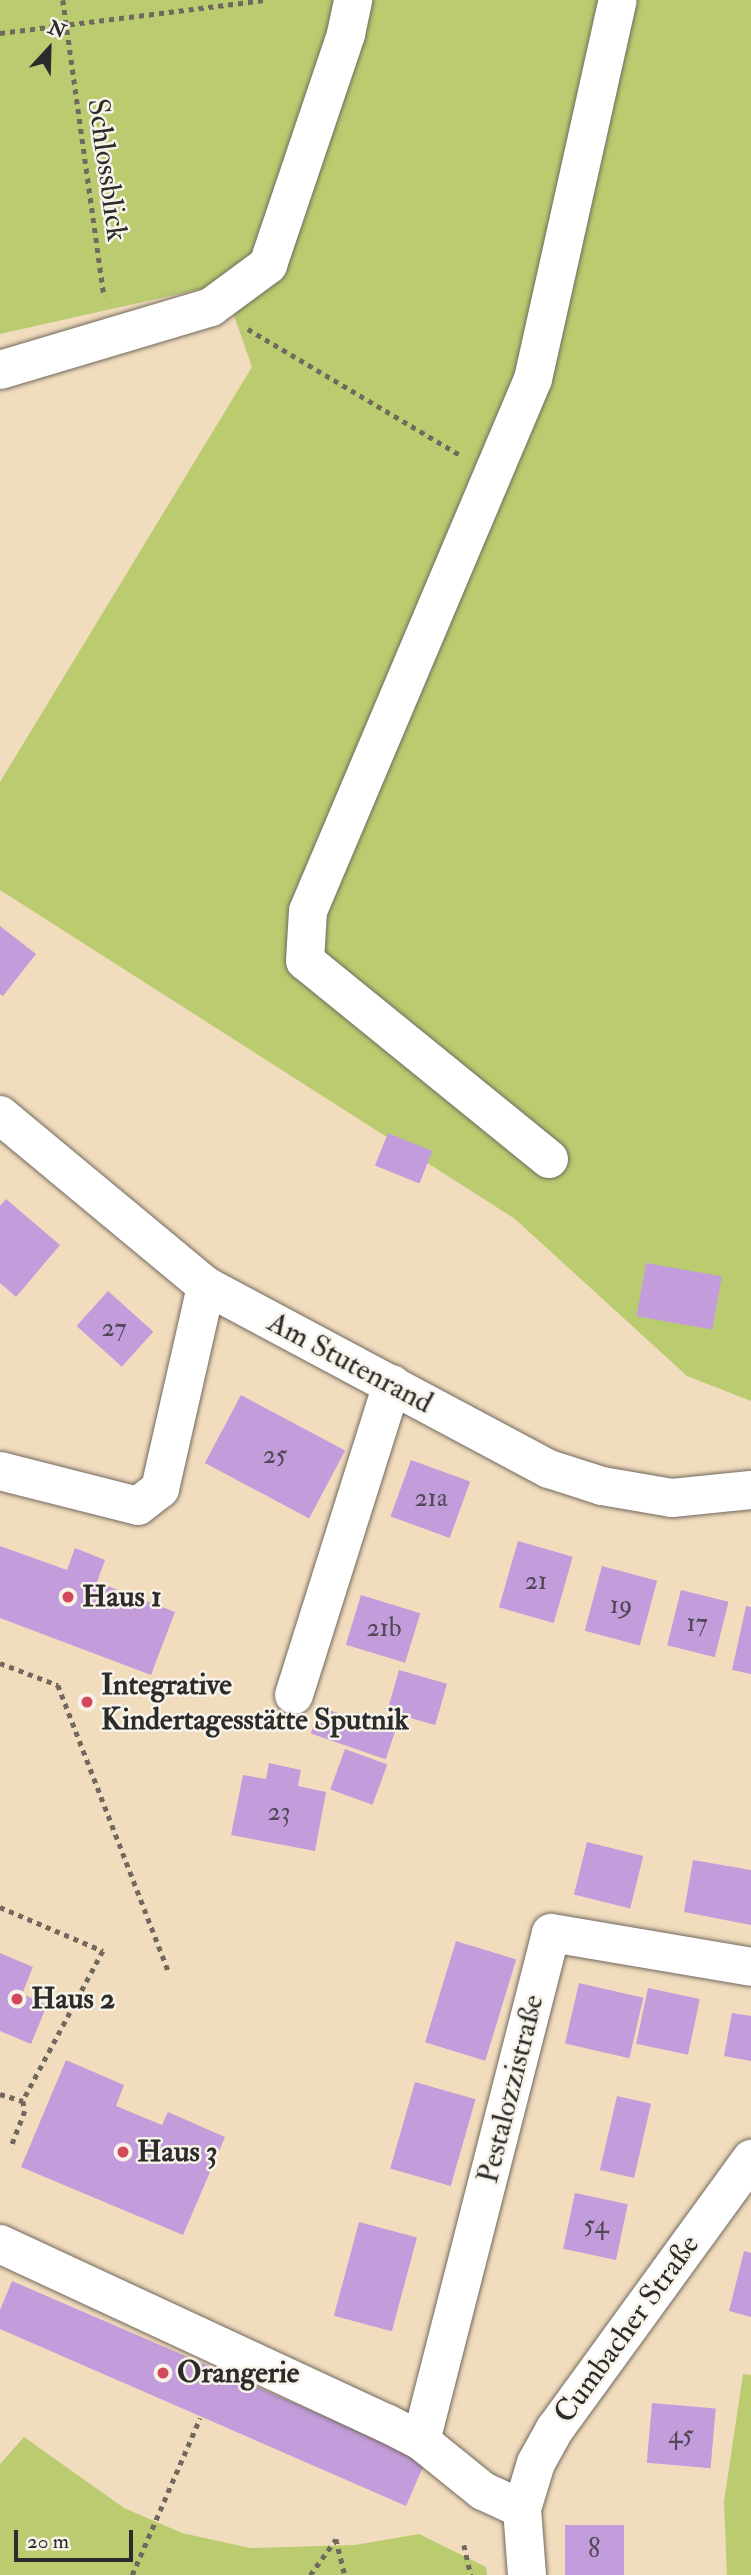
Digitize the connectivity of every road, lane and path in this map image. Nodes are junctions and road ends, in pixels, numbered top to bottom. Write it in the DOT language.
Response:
graph roads {
  1 [pos="63,0"];
  2 [pos="264,0"];
  3 [pos="353,0"];
  4 [pos="618,0"];
  5 [pos="66,24"];
  6 [pos="0,33"];
  7 [pos="105,304"];
  8 [pos="211,307"];
  9 [pos="0,370"];
  10 [pos="493,476"];
  11 [pos="0,1115"];
  12 [pos="549,1159"];
  13 [pos="206,1286"];
  14 [pos="392,1384"];
  15 [pos="0,1471"];
  16 [pos="751,1490"];
  17 [pos="0,1663"];
  18 [pos="294,1695"];
  19 [pos="0,1907"];
  20 [pos="751,1967"];
  21 [pos="169,1972"];
  22 [pos="0,2094"];
  23 [pos="23,2101"];
  24 [pos="11,2148"];
  25 [pos="751,2159"];
  26 [pos="0,2245"];
  27 [pos="200,2418"];
  28 [pos="421,2441"];
  29 [pos="522,2509"];
  30 [pos="464,2545"];
  31 [pos="132,2575"];
  32 [pos="310,2575"];
  33 [pos="345,2575"];
  34 [pos="471,2575"];
  35 [pos="527,2575"];
  1 -- 5 [label="path, Schlossblick"];
  2 -- 5 [label="path"];
  3 -- 8 [label="street"];
  4 -- 10 [label="street"];
  5 -- 6 [label="path"];
  5 -- 7 [label="path, Schlossblick"];
  8 -- 9 [label="street"];
  8 -- 10 [label="path"];
  10 -- 12 [label="street"];
  11 -- 13 [label="street, Am Stutenrand"];
  13 -- 14 [label="street, Am Stutenrand"];
  13 -- 15 [label="street"];
  14 -- 16 [label="street, Am Stutenrand"];
  14 -- 18 [label="street"];
  17 -- 21 [label="path"];
  19 -- 23 [label="path"];
  20 -- 28 [label="street, Pestalozzistraße"];
  22 -- 23 [label="path"];
  23 -- 24 [label="path"];
  25 -- 29 [label="street, Cumbacher Straße"];
  26 -- 28 [label="street"];
  27 -- 31 [label="path"];
  28 -- 29 [label="street"];
  29 -- 35 [label="street"];
  30 -- 34 [label="path"];
  32 -- 33 [label="path"];
}
